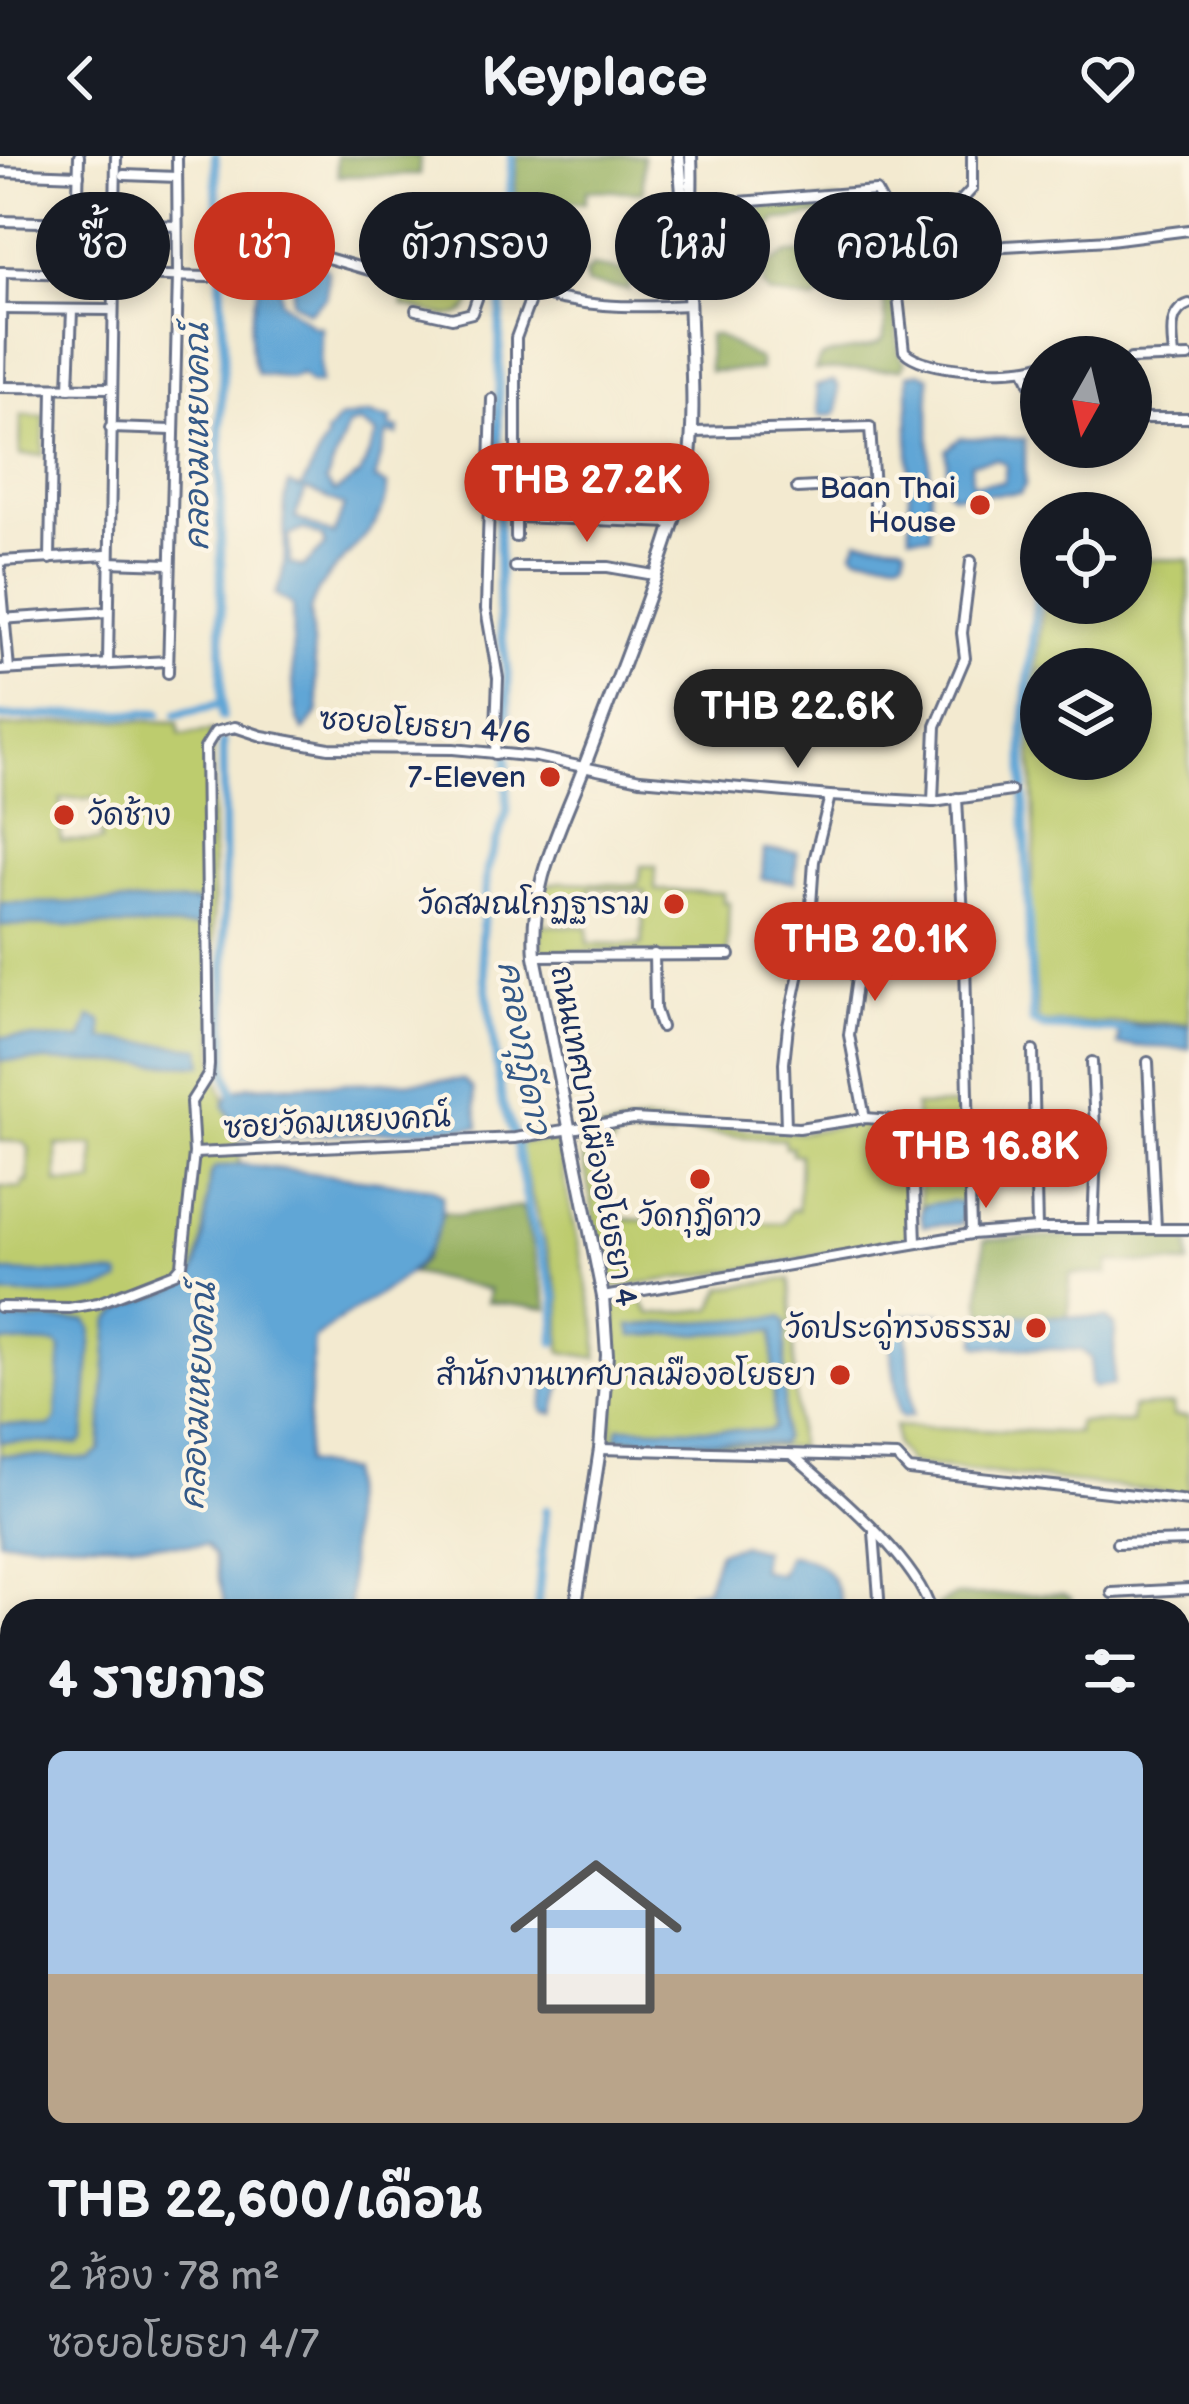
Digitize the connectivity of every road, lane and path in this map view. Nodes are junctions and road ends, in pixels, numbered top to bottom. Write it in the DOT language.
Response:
graph roads {
  1 [pos="79,156"];
  2 [pos="116,156"];
  3 [pos="177,156"];
  4 [pos="679,156"];
  5 [pos="691,156"];
  6 [pos="972,156"];
  7 [pos="0,172"];
  8 [pos="79,175"];
  9 [pos="124,175"];
  10 [pos="177,177"];
  11 [pos="78,192"];
  12 [pos="115,192"];
  13 [pos="685,192"];
  14 [pos="688,192"];
  15 [pos="835,192"];
  16 [pos="872,192"];
  17 [pos="969,192"];
  18 [pos="0,221"];
  19 [pos="36,222"];
  20 [pos="170,226"];
  21 [pos="178,226"];
  22 [pos="1189,230"];
  23 [pos="1002,246"];
  24 [pos="1,272"];
  25 [pos="36,273"];
  26 [pos="170,276"];
  27 [pos="178,276"];
  28 [pos="194,277"];
  29 [pos="112,300"];
  30 [pos="478,300"];
  31 [pos="527,300"];
  32 [pos="558,300"];
  33 [pos="690,300"];
  34 [pos="900,300"];
  35 [pos="1189,304"];
  36 [pos="690,305"];
  37 [pos="1,309"];
  38 [pos="72,310"];
  39 [pos="112,310"];
  40 [pos="416,310"];
  41 [pos="0,331"];
  42 [pos="1174,358"];
  43 [pos="1189,358"];
  44 [pos="1152,359"];
  45 [pos="1020,370"];
  46 [pos="0,386"];
  47 [pos="53,388"];
  48 [pos="69,388"];
  49 [pos="110,388"];
  50 [pos="492,399"];
  51 [pos="1152,418"];
  52 [pos="1189,418"];
  53 [pos="110,428"];
  54 [pos="172,430"];
  55 [pos="694,432"];
  56 [pos="874,484"];
  57 [pos="796,488"];
  58 [pos="875,505"];
  59 [pos="517,517"];
  60 [pos="673,523"];
  61 [pos="515,537"];
  62 [pos="50,559"];
  63 [pos="107,559"];
  64 [pos="971,561"];
  65 [pos="0,564"];
  66 [pos="170,564"];
  67 [pos="515,567"];
  68 [pos="654,575"];
  69 [pos="107,612"];
  70 [pos="2,618"];
  71 [pos="168,661"];
  72 [pos="108,664"];
  73 [pos="4,670"];
  74 [pos="168,673"];
  75 [pos="495,754"];
  76 [pos="585,765"];
  77 [pos="1011,791"];
  78 [pos="830,796"];
  79 [pos="957,798"];
  80 [pos="933,802"];
  81 [pos="654,954"];
  82 [pos="730,955"];
  83 [pos="535,956"];
  84 [pos="965,959"];
  85 [pos="661,1027"];
  86 [pos="1033,1052"];
  87 [pos="1092,1062"];
  88 [pos="1148,1062"];
  89 [pos="865,1118"];
  90 [pos="786,1127"];
  91 [pos="570,1132"];
  92 [pos="194,1153"];
  93 [pos="1093,1227"];
  94 [pos="1156,1228"];
  95 [pos="1189,1228"];
  96 [pos="1037,1229"];
  97 [pos="971,1234"];
  98 [pos="916,1243"];
  99 [pos="603,1297"];
  100 [pos="0,1307"];
  101 [pos="600,1449"];
  102 [pos="794,1455"];
  103 [pos="1189,1501"];
  104 [pos="874,1530"];
  105 [pos="1189,1541"];
  106 [pos="1117,1544"];
  107 [pos="1189,1589"];
  108 [pos="1112,1593"];
  109 [pos="577,1599"];
  110 [pos="879,1599"];
  111 [pos="927,1599"];
  1 -- 8 [label="street"];
  2 -- 12 [label="street"];
  3 -- 10 [label="street"];
  4 -- 13 [label="street, ถนนเทศบาลเมืองอโยธยา 4"];
  5 -- 14 [label="street, ถนนเทศบาลเมืองอโยธยา 4"];
  6 -- 17 [label="street"];
  7 -- 8 [label="street"];
  8 -- 11 [label="street"];
  9 -- 10 [label="street"];
  10 -- 21 [label="street"];
  15 -- 16 [label="street"];
  18 -- 19 [label="street"];
  20 -- 21 [label="street"];
  21 -- 27 [label="street"];
  22 -- 23 [label="street"];
  24 -- 25 [label="street"];
  24 -- 37 [label="street"];
  26 -- 27 [label="street"];
  27 -- 28 [label="street"];
  27 -- 54 [label="street"];
  29 -- 39 [label="street"];
  30 -- 40 [label="street"];
  31 -- 59 [label="street"];
  32 -- 36 [label="street"];
  33 -- 36 [label="street, ถนนเทศบาลเมืองอโยธยา 4"];
  34 -- 45 [label="street"];
  35 -- 42 [label="street"];
  36 -- 55 [label="street, ถนนเทศบาลเมืองอโยธยา 4"];
  37 -- 38 [label="street"];
  37 -- 41 [label="street"];
  38 -- 39 [label="street"];
  38 -- 48 [label="street"];
  39 -- 49 [label="street"];
  41 -- 46 [label="street"];
  42 -- 43 [label="street"];
  42 -- 44 [label="street"];
  46 -- 47 [label="street"];
  47 -- 48 [label="street"];
  47 -- 62 [label="street"];
  48 -- 49 [label="street"];
  49 -- 53 [label="street"];
  50 -- 75 [label="street"];
  51 -- 52 [label="street"];
  53 -- 54 [label="street"];
  53 -- 63 [label="street"];
  54 -- 66 [label="street"];
  55 -- 56 [label="street"];
  55 -- 60 [label="street, ถนนเทศบาลเมืองอโยธยา 4"];
  56 -- 57 [label="street"];
  56 -- 58 [label="street"];
  59 -- 60 [label="street"];
  59 -- 61 [label="street"];
  60 -- 68 [label="street, ถนนเทศบาลเมืองอโยธยา 4"];
  62 -- 63 [label="street"];
  62 -- 65 [label="street"];
  63 -- 66 [label="street"];
  63 -- 69 [label="street"];
  64 -- 80 [label="street"];
  65 -- 70 [label="street"];
  66 -- 71 [label="street"];
  67 -- 68 [label="street"];
  68 -- 76 [label="street, ถนนเทศบาลเมืองอโยธยา 4"];
  69 -- 70 [label="street"];
  69 -- 72 [label="street"];
  70 -- 73 [label="street"];
  71 -- 72 [label="street"];
  71 -- 74 [label="street"];
  72 -- 73 [label="street"];
  75 -- 76 [label="street, ซอยอโยธยา 4/6"];
  75 -- 92 [label="street, ซอยอโยธยา 4/6"];
  76 -- 78 [label="street, ซอยอโยธยา 4/6"];
  76 -- 83 [label="street, ถนนเทศบาลเมืองอโยธยา 4"];
  77 -- 79 [label="street, ซอยอโยธยา 4/6"];
  78 -- 80 [label="street, ซอยอโยธยา 4/6"];
  78 -- 90 [label="street"];
  79 -- 80 [label="street, ซอยอโยธยา 4/6"];
  79 -- 84 [label="street"];
  81 -- 82 [label="street"];
  81 -- 83 [label="street"];
  81 -- 85 [label="street"];
  83 -- 91 [label="street, ถนนเทศบาลเมืองอโยธยา 4"];
  84 -- 89 [label="street"];
  84 -- 97 [label="street"];
  86 -- 96 [label="street"];
  87 -- 93 [label="street"];
  88 -- 94 [label="street"];
  89 -- 90 [label="street, ซอยวัดมเหยงคณ์"];
  89 -- 98 [label="street"];
  90 -- 91 [label="street, ซอยวัดมเหยงคณ์"];
  91 -- 92 [label="street, ซอยวัดมเหยงคณ์"];
  91 -- 99 [label="street, ถนนเทศบาลเมืองอโยธยา 4"];
  92 -- 100 [label="street, ซอยวัดมเหยงคณ์"];
  93 -- 94 [label="street"];
  93 -- 96 [label="street"];
  94 -- 95 [label="street"];
  96 -- 97 [label="street"];
  97 -- 98 [label="street"];
  98 -- 99 [label="street"];
  99 -- 101 [label="street, ถนนเทศบาลเมืองอโยธยา 4"];
  101 -- 102 [label="street"];
  101 -- 109 [label="street, ถนนเทศบาลเมืองอโยธยา 4"];
  102 -- 103 [label="street"];
  102 -- 104 [label="street"];
  104 -- 110 [label="street"];
  104 -- 111 [label="street"];
  105 -- 106 [label="street"];
  107 -- 108 [label="street"];
}
